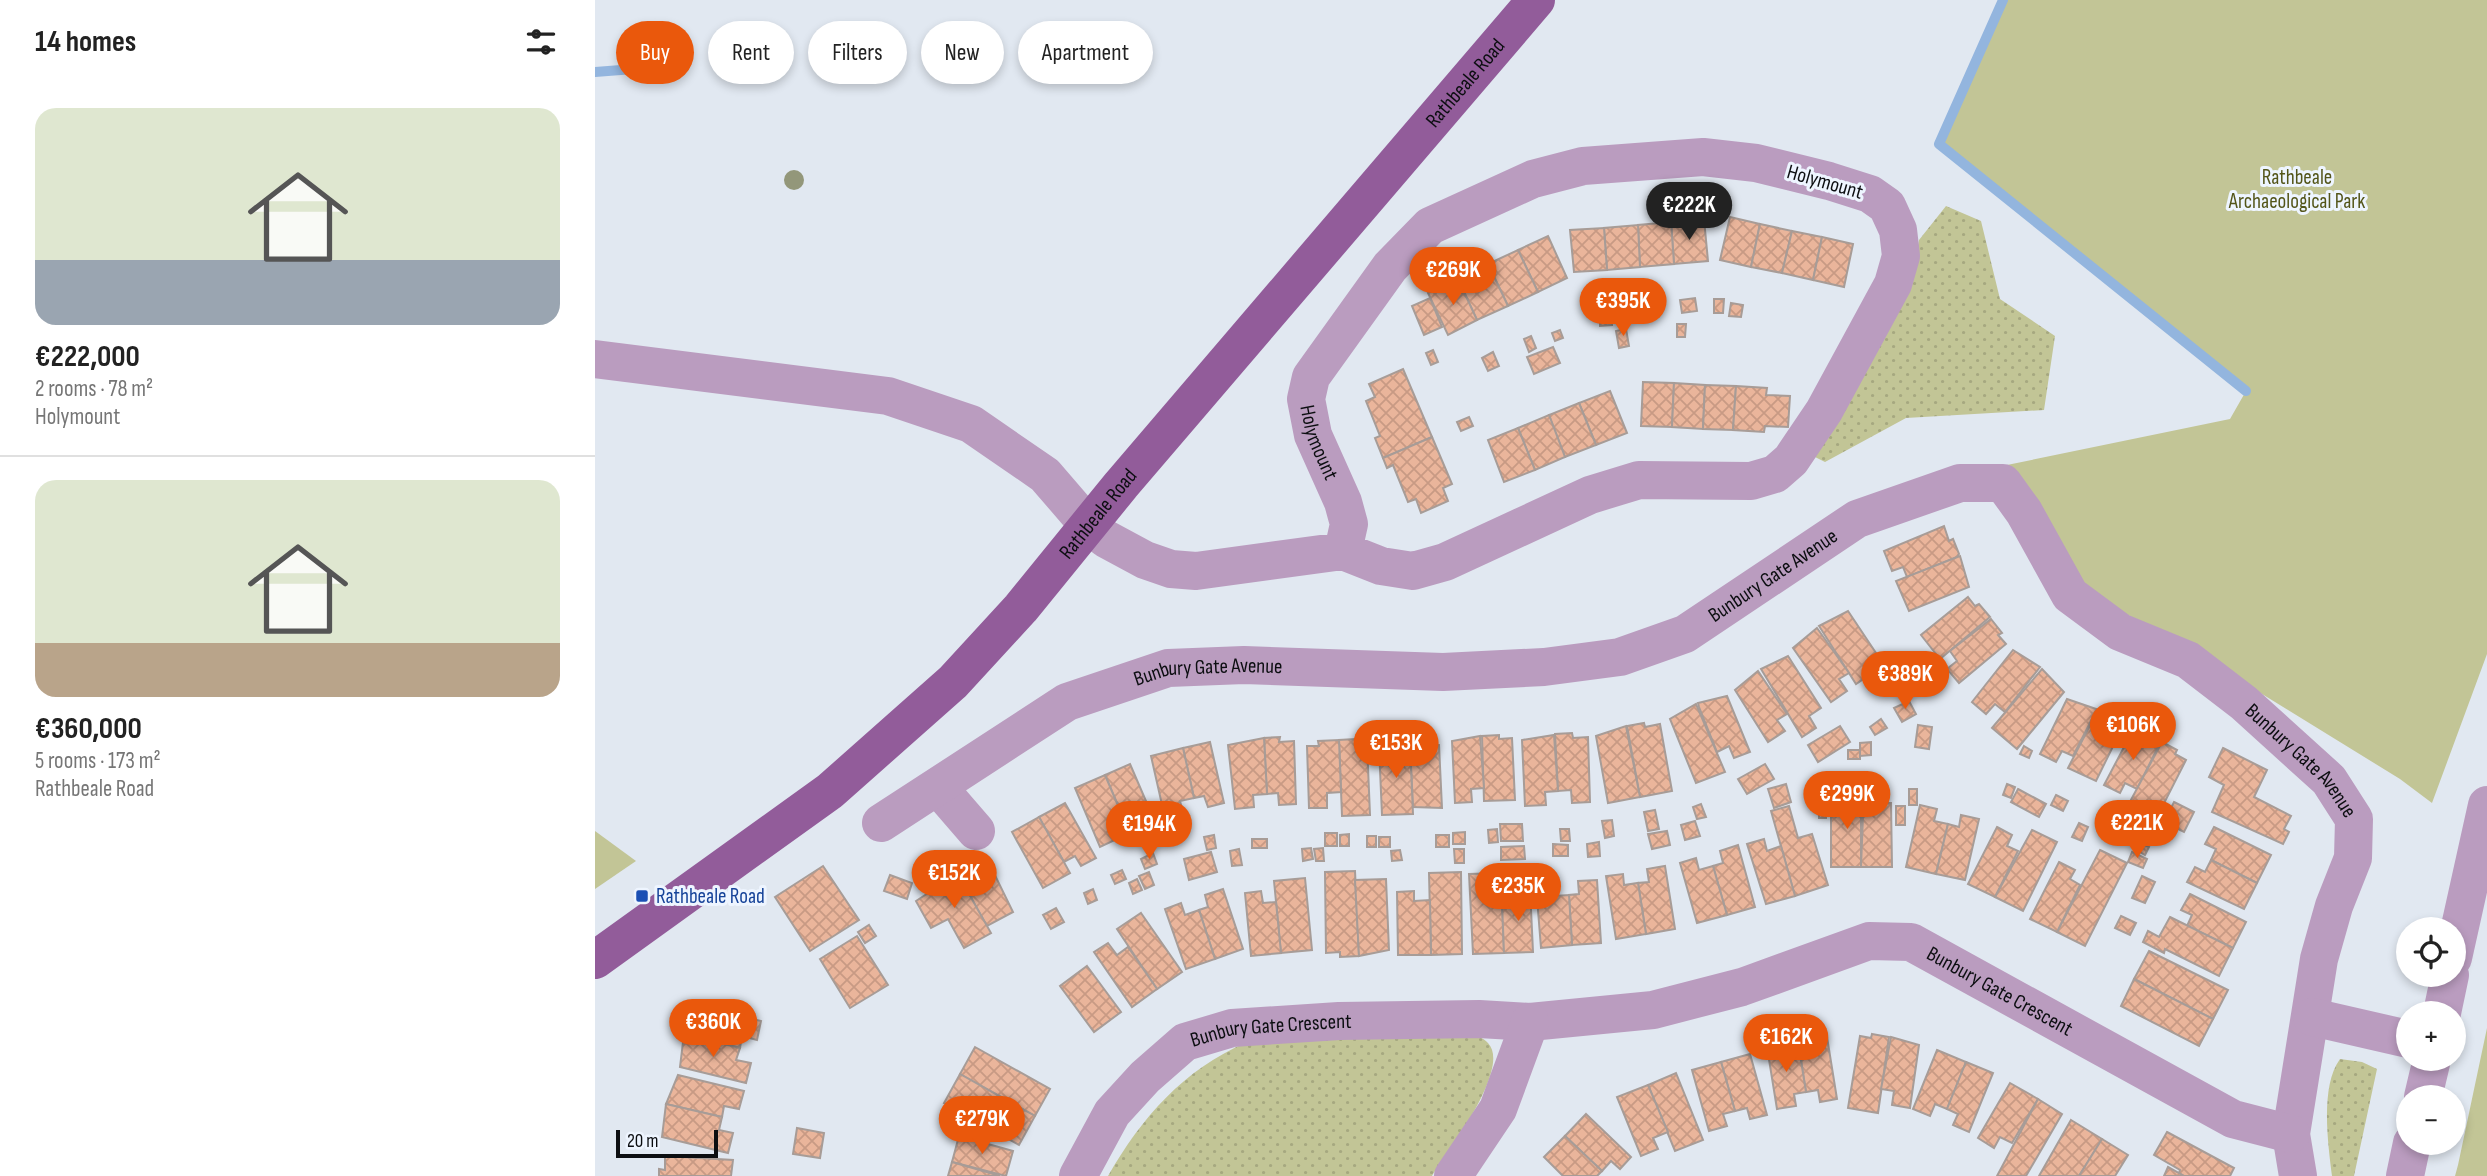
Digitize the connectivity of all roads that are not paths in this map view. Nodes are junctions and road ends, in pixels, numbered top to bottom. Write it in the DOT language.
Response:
graph roads {
  1 [pos="1536,0"];
  2 [pos="595,359"];
  3 [pos="1089,526"];
  4 [pos="1343,551"];
  5 [pos="938,787"];
  6 [pos="2487,805"];
  7 [pos="881,823"];
  8 [pos="976,831"];
  9 [pos="2462,917"];
  10 [pos="595,960"];
  11 [pos="2312,1017"];
  12 [pos="1530,1022"];
  13 [pos="2396,1036"];
  14 [pos="2291,1134"];
  15 [pos="2409,1155"];
  16 [pos="1078,1176"];
  17 [pos="1453,1176"];
  18 [pos="2298,1176"];
  19 [pos="2405,1176"];
  1 -- 3 [label="main road, Rathbeale Road"];
  2 -- 3 [label="street, Holymount"];
  3 -- 4 [label="street, Holymount"];
  3 -- 10 [label="main road, Rathbeale Road"];
  4 -- 4 [label="street, Holymount"];
  5 -- 7 [label="street, Bunbury Gate Avenue"];
  5 -- 8 [label="street"];
  5 -- 11 [label="street, Bunbury Gate Avenue"];
  6 -- 9 [label="street"];
  11 -- 13 [label="street"];
  11 -- 14 [label="street, Bunbury Gate Avenue"];
  12 -- 14 [label="street, Bunbury Gate Crescent"];
  12 -- 16 [label="street, Bunbury Gate Crescent"];
  12 -- 17 [label="street"];
  14 -- 18 [label="street, Bunbury Gate Avenue"];
  15 -- 19 [label="street"];
}
